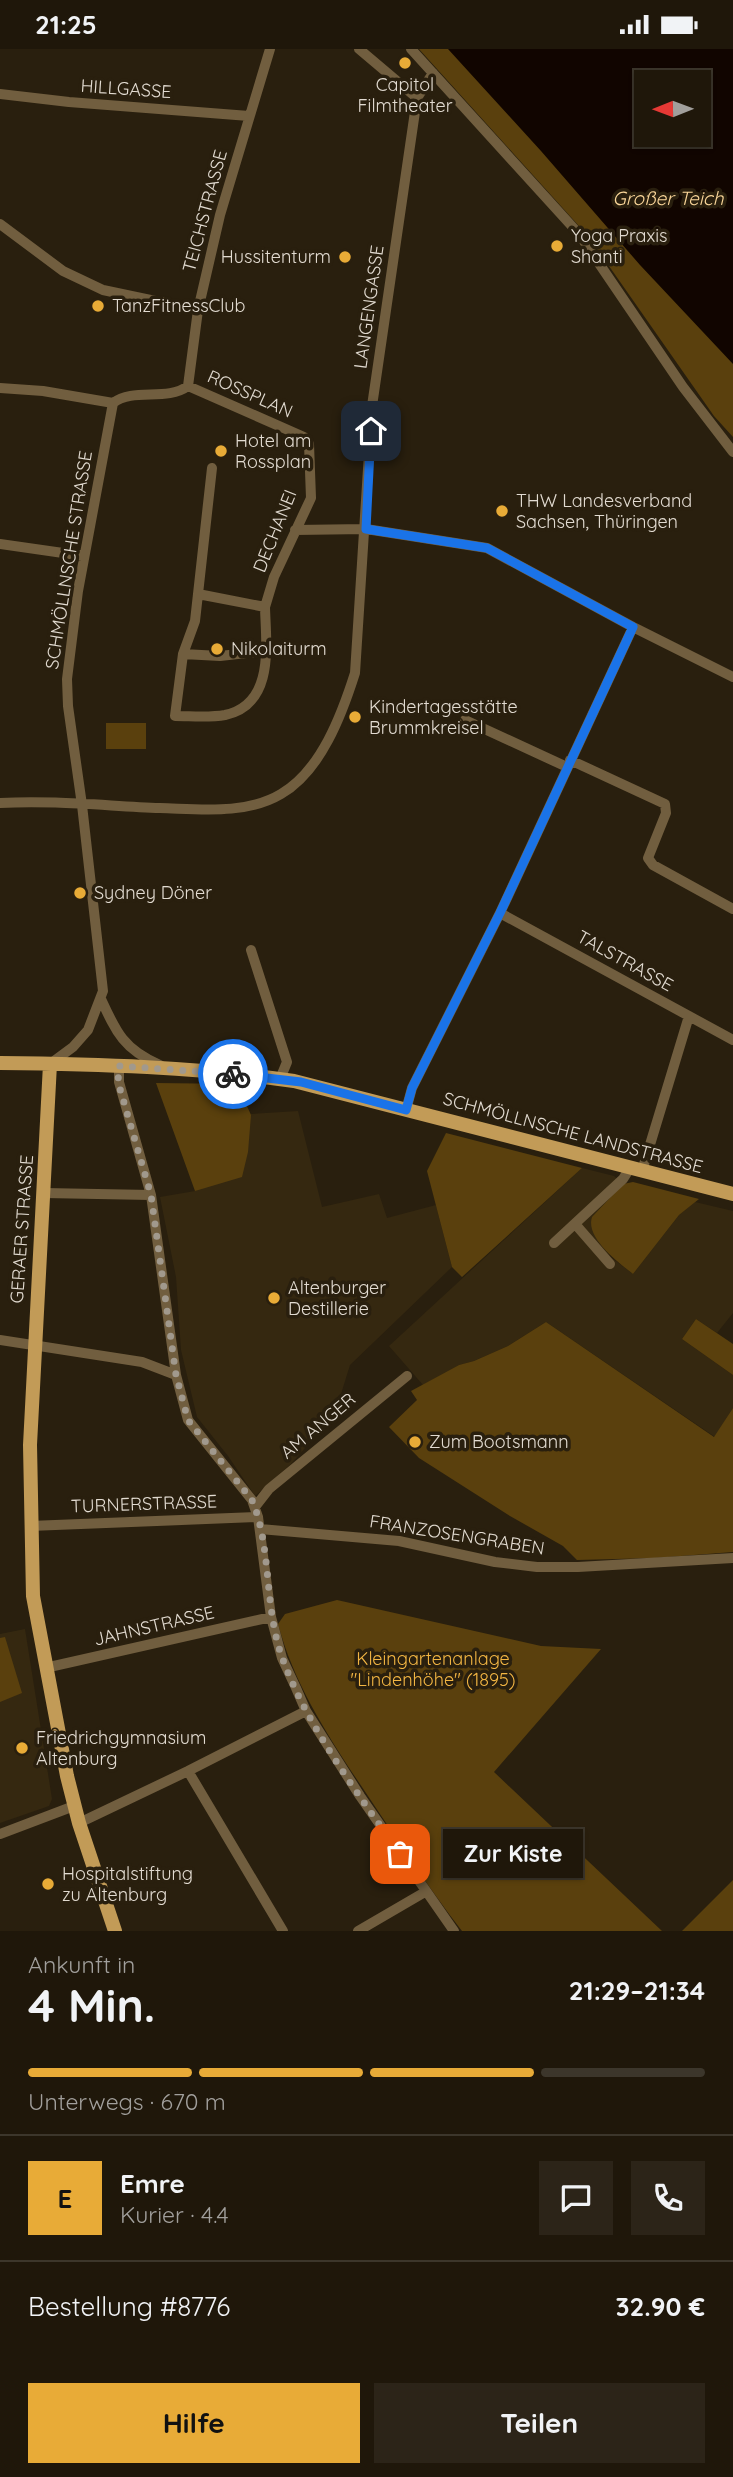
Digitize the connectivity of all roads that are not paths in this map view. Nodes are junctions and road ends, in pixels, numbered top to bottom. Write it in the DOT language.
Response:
graph roads {
  1 [pos="270,49"];
  2 [pos="359,49"];
  3 [pos="411,49"];
  4 [pos="433,73"];
  5 [pos="0,94"];
  6 [pos="417,99"];
  7 [pos="250,116"];
  8 [pos="0,224"];
  9 [pos="198,310"];
  10 [pos="188,386"];
  11 [pos="0,388"];
  12 [pos="113,403"];
  13 [pos="733,452"];
  14 [pos="312,467"];
  15 [pos="212,468"];
  16 [pos="366,529"];
  17 [pos="295,530"];
  18 [pos="0,544"];
  19 [pos="84,557"];
  20 [pos="198,594"];
  21 [pos="265,607"];
  22 [pos="633,627"];
  23 [pos="266,651"];
  24 [pos="183,654"];
  25 [pos="733,677"];
  26 [pos="465,720"];
  27 [pos="568,763"];
  28 [pos="0,803"];
  29 [pos="82,805"];
  30 [pos="733,909"];
  31 [pos="500,913"];
  32 [pos="251,950"];
  33 [pos="101,999"];
  34 [pos="689,1016"];
  35 [pos="733,1040"];
  36 [pos="0,1063"];
  37 [pos="50,1064"];
  38 [pos="119,1066"];
  39 [pos="171,1069"];
  40 [pos="280,1079"];
  41 [pos="406,1110"];
  42 [pos="636,1169"];
  43 [pos="44,1193"];
  44 [pos="733,1194"];
  45 [pos="151,1195"];
  46 [pos="576,1225"];
  47 [pos="554,1243"];
  48 [pos="610,1264"];
  49 [pos="0,1340"];
  50 [pos="34,1345"];
  51 [pos="176,1375"];
  52 [pos="407,1376"];
  53 [pos="258,1518"];
  54 [pos="30,1526"];
  55 [pos="733,1558"];
  56 [pos="271,1617"];
  57 [pos="46,1668"];
  58 [pos="306,1711"];
  59 [pos="188,1772"];
  60 [pos="74,1806"];
  61 [pos="79,1822"];
  62 [pos="0,1834"];
  63 [pos="425,1892"];
  64 [pos="115,1931"];
  65 [pos="283,1931"];
  66 [pos="358,1931"];
  67 [pos="454,1931"];
  1 -- 7 [label="street, TEICHSTRASSE"];
  2 -- 6 [label="street"];
  3 -- 4 [label="street"];
  4 -- 6 [label="street"];
  4 -- 13 [label="street"];
  5 -- 7 [label="street, HILLGASSE"];
  6 -- 16 [label="street, LANGENGASSE"];
  7 -- 9 [label="street, TEICHSTRASSE"];
  8 -- 9 [label="street"];
  9 -- 10 [label="street, TEICHSTRASSE"];
  10 -- 12 [label="street, ROSSPLAN"];
  10 -- 14 [label="street, ROSSPLAN"];
  11 -- 12 [label="street"];
  12 -- 19 [label="street, SCHMÖLLNSCHE STRASSE"];
  14 -- 17 [label="street, DECHANEI"];
  15 -- 20 [label="street"];
  16 -- 17 [label="street"];
  16 -- 22 [label="street"];
  16 -- 29 [label="street, LANGENGASSE"];
  17 -- 21 [label="street, DECHANEI"];
  18 -- 19 [label="street"];
  19 -- 29 [label="street, SCHMÖLLNSCHE STRASSE"];
  20 -- 21 [label="street"];
  20 -- 24 [label="street"];
  21 -- 23 [label="street, DECHANEI"];
  22 -- 25 [label="street"];
  22 -- 27 [label="street"];
  23 -- 24 [label="street"];
  23 -- 24 [label="street, DECHANEI"];
  26 -- 27 [label="street"];
  27 -- 30 [label="street"];
  27 -- 31 [label="street"];
  28 -- 29 [label="street, LANGENGASSE"];
  29 -- 33 [label="street, SCHMÖLLNSCHE STRASSE"];
  31 -- 34 [label="street, TALSTRASSE"];
  31 -- 41 [label="street"];
  32 -- 40 [label="street"];
  33 -- 37 [label="street"];
  33 -- 39 [label="street"];
  34 -- 35 [label="street, TALSTRASSE"];
  34 -- 42 [label="street"];
  36 -- 37 [label="main road, SCHMÖLLNSCHE LANDSTRASSE"];
  37 -- 38 [label="main road, SCHMÖLLNSCHE LANDSTRASSE"];
  37 -- 43 [label="main road, GERAER STRASSE"];
  38 -- 39 [label="main road, SCHMÖLLNSCHE LANDSTRASSE"];
  38 -- 45 [label="street"];
  39 -- 40 [label="main road, SCHMÖLLNSCHE LANDSTRASSE"];
  40 -- 41 [label="main road, SCHMÖLLNSCHE LANDSTRASSE"];
  41 -- 42 [label="main road, SCHMÖLLNSCHE LANDSTRASSE"];
  42 -- 44 [label="main road, SCHMÖLLNSCHE LANDSTRASSE"];
  42 -- 46 [label="street"];
  43 -- 45 [label="street"];
  43 -- 50 [label="main road, GERAER STRASSE"];
  45 -- 51 [label="street"];
  46 -- 47 [label="street"];
  46 -- 48 [label="street"];
  49 -- 50 [label="street"];
  50 -- 51 [label="street"];
  50 -- 54 [label="main road, GERAER STRASSE"];
  51 -- 53 [label="street"];
  52 -- 53 [label="street, AM ANGER"];
  53 -- 54 [label="street, TURNERSTRASSE"];
  53 -- 55 [label="street, FRANZOSENGRABEN"];
  53 -- 56 [label="street"];
  54 -- 57 [label="main road, GERAER STRASSE"];
  56 -- 57 [label="street, JAHNSTRASSE"];
  56 -- 58 [label="street"];
  57 -- 60 [label="main road, GERAER STRASSE"];
  58 -- 59 [label="street"];
  58 -- 63 [label="street"];
  59 -- 61 [label="street"];
  59 -- 65 [label="street"];
  60 -- 61 [label="main road, GERAER STRASSE"];
  60 -- 62 [label="street"];
  61 -- 64 [label="main road, GERAER STRASSE"];
  63 -- 66 [label="street"];
  63 -- 67 [label="street"];
}
